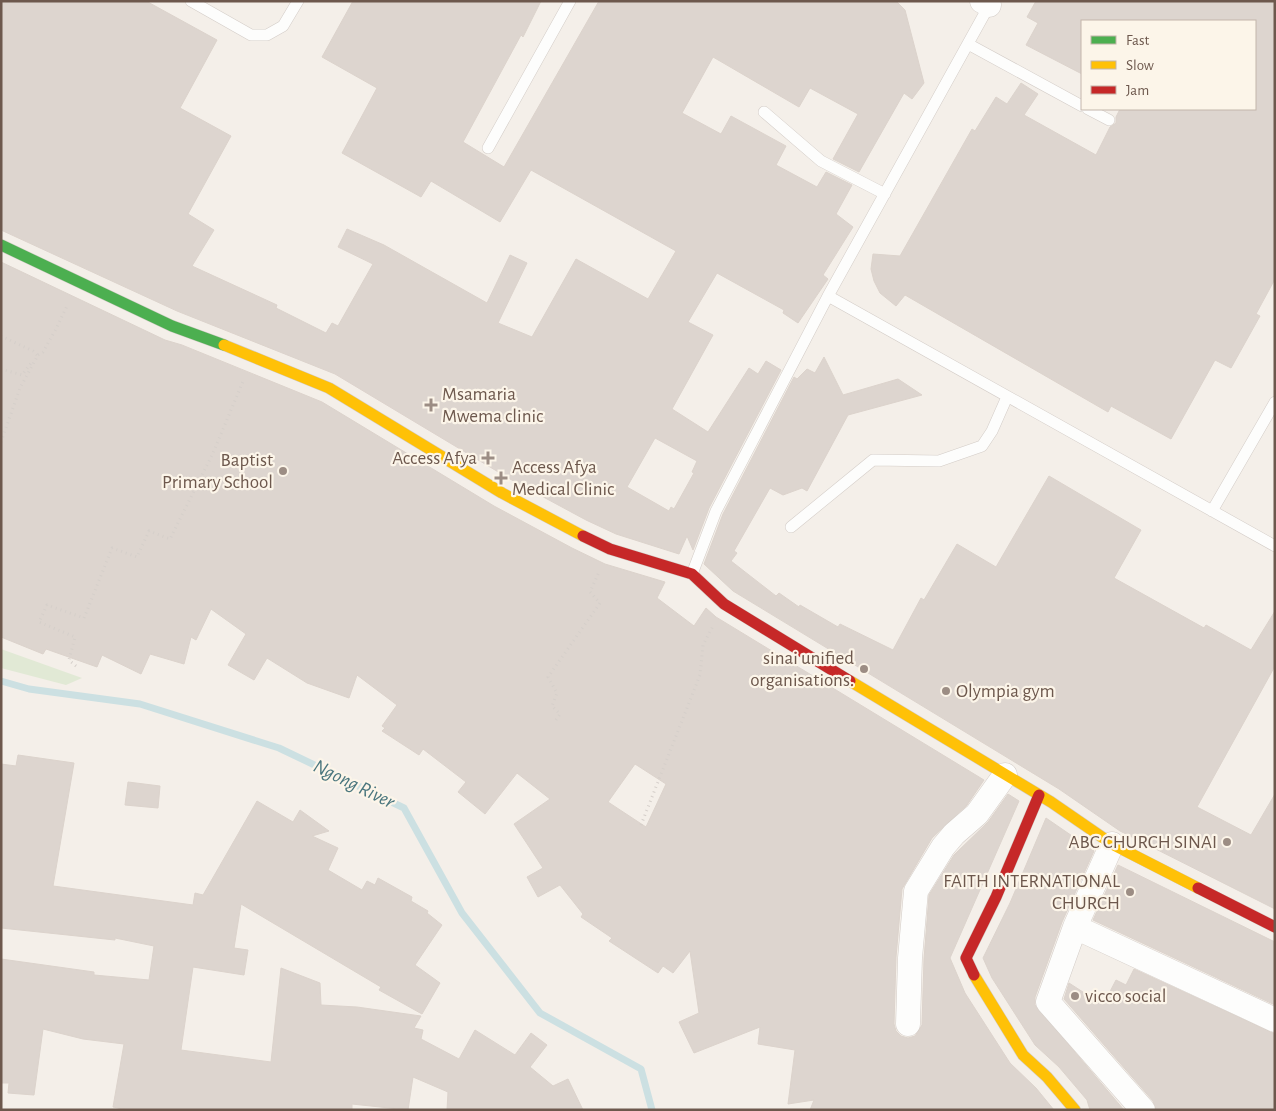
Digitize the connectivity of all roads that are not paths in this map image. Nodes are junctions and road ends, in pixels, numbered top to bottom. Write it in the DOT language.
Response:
graph roads {
  1 [pos="191,1"];
  2 [pos="298,1"];
  3 [pos="570,1"];
  4 [pos="988,3"];
  5 [pos="968,44"];
  6 [pos="1081,105"];
  7 [pos="1090,110"];
  8 [pos="764,112"];
  9 [pos="1109,120"];
  10 [pos="488,148"];
  11 [pos="885,194"];
  12 [pos="1,245"];
  13 [pos="828,296"];
  14 [pos="1007,397"];
  15 [pos="1275,402"];
  16 [pos="1212,512"];
  17 [pos="792,526"];
  18 [pos="1275,546"];
  19 [pos="692,574"];
  20 [pos="1005,775"];
  21 [pos="1039,795"];
  22 [pos="1112,844"];
  23 [pos="1075,927"];
  24 [pos="1275,927"];
  25 [pos="1275,1020"];
  26 [pos="908,1024"];
  27 [pos="1075,1110"];
  28 [pos="1143,1110"];
  1 -- 2 [label="lane"];
  3 -- 10 [label="lane"];
  4 -- 5 [label="lane"];
  5 -- 6 [label="lane"];
  5 -- 11 [label="lane"];
  7 -- 9 [label="lane"];
  8 -- 11 [label="lane"];
  11 -- 13 [label="lane"];
  12 -- 19 [label="street"];
  13 -- 14 [label="lane"];
  13 -- 19 [label="lane"];
  14 -- 16 [label="lane"];
  14 -- 17 [label="lane"];
  15 -- 16 [label="lane"];
  16 -- 18 [label="lane"];
  19 -- 20 [label="street"];
  20 -- 21 [label="street"];
  20 -- 26 [label="street"];
  21 -- 22 [label="street"];
  21 -- 27 [label="street"];
  22 -- 23 [label="street"];
  22 -- 24 [label="street"];
  23 -- 25 [label="street"];
  23 -- 28 [label="street"];
}
